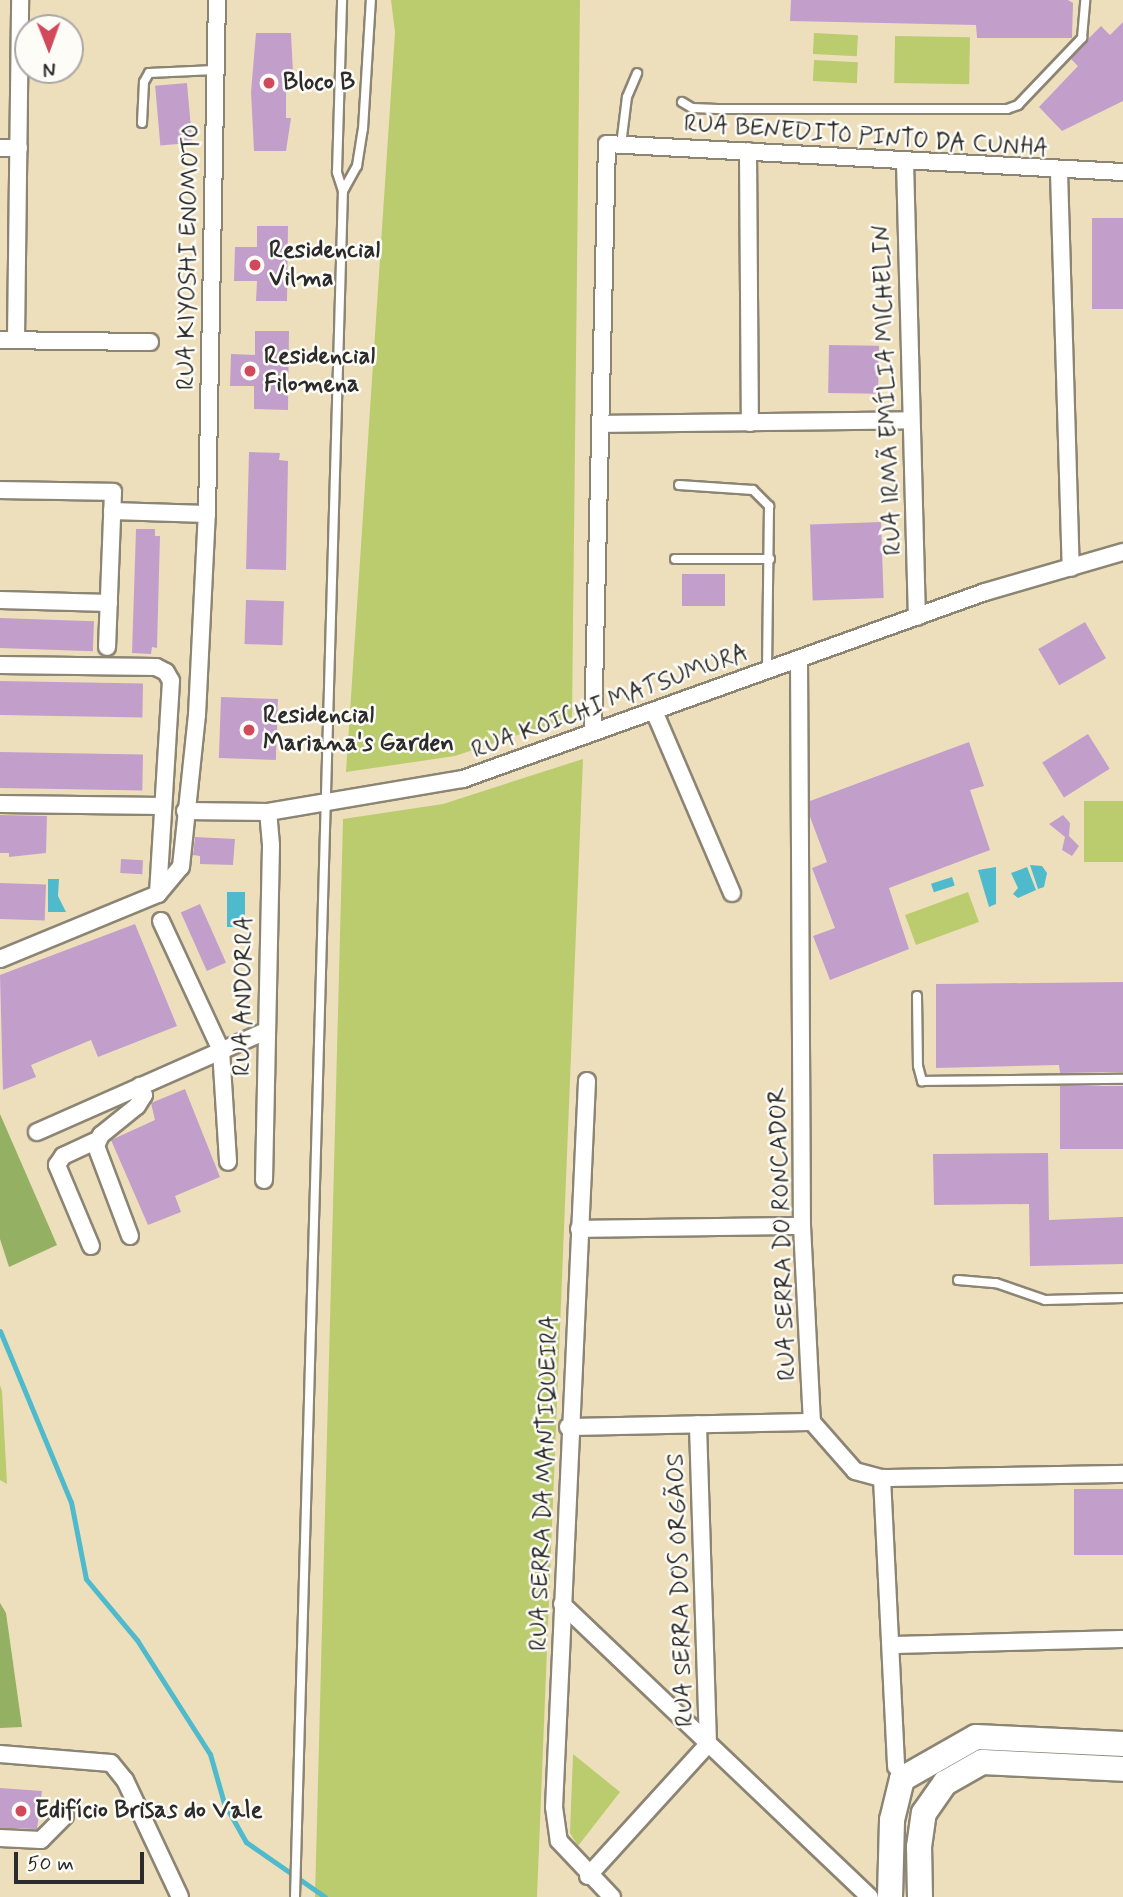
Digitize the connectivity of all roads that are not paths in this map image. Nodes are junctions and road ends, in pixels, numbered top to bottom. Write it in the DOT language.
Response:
graph roads {
  1 [pos="20,0"];
  2 [pos="217,0"];
  3 [pos="342,0"];
  4 [pos="372,0"];
  5 [pos="1085,0"];
  6 [pos="215,70"];
  7 [pos="637,73"];
  8 [pos="682,102"];
  9 [pos="142,124"];
  10 [pos="614,145"];
  11 [pos="0,148"];
  12 [pos="19,148"];
  13 [pos="748,152"];
  14 [pos="905,162"];
  15 [pos="1059,172"];
  16 [pos="1123,173"];
  17 [pos="343,191"];
  18 [pos="8,340"];
  19 [pos="150,342"];
  20 [pos="909,420"];
  21 [pos="602,424"];
  22 [pos="750,424"];
  23 [pos="679,485"];
  24 [pos="0,490"];
  25 [pos="112,511"];
  26 [pos="207,514"];
  27 [pos="1123,552"];
  28 [pos="770,558"];
  29 [pos="675,559"];
  30 [pos="1070,568"];
  31 [pos="0,600"];
  32 [pos="109,603"];
  33 [pos="918,617"];
  34 [pos="107,647"];
  35 [pos="799,660"];
  36 [pos="0,665"];
  37 [pos="767,671"];
  38 [pos="654,711"];
  39 [pos="593,732"];
  40 [pos="326,802"];
  41 [pos="0,804"];
  42 [pos="163,806"];
  43 [pos="185,811"];
  44 [pos="268,812"];
  45 [pos="732,892"];
  46 [pos="158,894"];
  47 [pos="161,921"];
  48 [pos="0,959"];
  49 [pos="917,996"];
  50 [pos="266,1031"];
  51 [pos="221,1050"];
  52 [pos="1123,1079"];
  53 [pos="587,1081"];
  54 [pos="140,1086"];
  55 [pos="37,1132"];
  56 [pos="97,1140"];
  57 [pos="228,1162"];
  58 [pos="264,1180"];
  59 [pos="802,1226"];
  60 [pos="579,1229"];
  61 [pos="130,1236"];
  62 [pos="91,1246"];
  63 [pos="958,1280"];
  64 [pos="1123,1298"];
  65 [pos="812,1422"];
  66 [pos="698,1423"];
  67 [pos="568,1427"];
  68 [pos="1123,1474"];
  69 [pos="882,1478"];
  70 [pos="562,1604"];
  71 [pos="1123,1639"];
  72 [pos="893,1645"];
  73 [pos="708,1744"];
  74 [pos="1123,1744"];
  75 [pos="0,1754"];
  76 [pos="896,1767"];
  77 [pos="1123,1769"];
  78 [pos="65,1816"];
  79 [pos="0,1838"];
  80 [pos="588,1876"];
  81 [pos="180,1897"];
  82 [pos="295,1897"];
  83 [pos="612,1897"];
  84 [pos="870,1897"];
  85 [pos="890,1897"];
  86 [pos="920,1897"];
  1 -- 12 [label="street"];
  2 -- 6 [label="street, RUA KIYOSHI ENOMOTO"];
  3 -- 17 [label="lane"];
  4 -- 17 [label="lane"];
  5 -- 8 [label="lane"];
  6 -- 9 [label="lane"];
  6 -- 26 [label="street, RUA KIYOSHI ENOMOTO"];
  7 -- 10 [label="lane"];
  10 -- 13 [label="street, RUA BENEDITO PINTO DA CUNHA"];
  10 -- 21 [label="street"];
  11 -- 12 [label="street"];
  12 -- 18 [label="street"];
  13 -- 14 [label="street, RUA BENEDITO PINTO DA CUNHA"];
  13 -- 22 [label="street"];
  14 -- 15 [label="street, RUA BENEDITO PINTO DA CUNHA"];
  14 -- 20 [label="street, RUA IRMÃ EMÍLIA MICHELIN"];
  15 -- 16 [label="street, RUA BENEDITO PINTO DA CUNHA"];
  15 -- 30 [label="street"];
  17 -- 40 [label="lane"];
  18 -- 19 [label="street"];
  20 -- 22 [label="street"];
  20 -- 33 [label="street, RUA IRMÃ EMÍLIA MICHELIN"];
  21 -- 22 [label="street"];
  21 -- 39 [label="street"];
  23 -- 28 [label="lane"];
  24 -- 25 [label="street"];
  25 -- 26 [label="street"];
  25 -- 32 [label="street"];
  26 -- 43 [label="street"];
  27 -- 30 [label="street, RUA KOICHI MATSUMURA"];
  28 -- 29 [label="lane"];
  28 -- 37 [label="lane"];
  30 -- 33 [label="street, RUA KOICHI MATSUMURA"];
  31 -- 32 [label="street"];
  32 -- 34 [label="street"];
  33 -- 35 [label="street, RUA KOICHI MATSUMURA"];
  35 -- 37 [label="street, RUA KOICHI MATSUMURA"];
  35 -- 59 [label="street, RUA SERRA DO RONCADOR"];
  36 -- 42 [label="street"];
  37 -- 38 [label="street, RUA KOICHI MATSUMURA"];
  38 -- 39 [label="street, RUA KOICHI MATSUMURA"];
  38 -- 45 [label="street"];
  39 -- 40 [label="street, RUA KOICHI MATSUMURA"];
  40 -- 44 [label="street, RUA KOICHI MATSUMURA"];
  40 -- 82 [label="lane"];
  41 -- 42 [label="street"];
  42 -- 46 [label="street"];
  43 -- 44 [label="street, RUA KOICHI MATSUMURA"];
  43 -- 46 [label="street"];
  44 -- 50 [label="street, RUA ANDORRA"];
  46 -- 48 [label="street"];
  47 -- 51 [label="street"];
  49 -- 52 [label="lane"];
  50 -- 51 [label="street"];
  50 -- 58 [label="street, RUA ANDORRA"];
  51 -- 54 [label="street"];
  51 -- 57 [label="street"];
  53 -- 60 [label="street, RUA SERRA DA MANTIQUEIRA"];
  54 -- 55 [label="street"];
  54 -- 56 [label="street"];
  56 -- 61 [label="street"];
  56 -- 62 [label="street"];
  59 -- 60 [label="street"];
  59 -- 65 [label="street, RUA SERRA DO RONCADOR"];
  60 -- 67 [label="street, RUA SERRA DA MANTIQUEIRA"];
  63 -- 64 [label="lane"];
  65 -- 66 [label="street"];
  65 -- 69 [label="street"];
  66 -- 67 [label="street"];
  66 -- 73 [label="street, RUA SERRA DOS ORGÃOS"];
  67 -- 70 [label="street, RUA SERRA DA MANTIQUEIRA"];
  68 -- 69 [label="street"];
  69 -- 72 [label="street"];
  70 -- 73 [label="street"];
  70 -- 80 [label="street, RUA SERRA DA MANTIQUEIRA"];
  71 -- 72 [label="street"];
  72 -- 76 [label="street"];
  73 -- 80 [label="street, RUA SERRA DOS ORGÃOS"];
  73 -- 84 [label="street"];
  74 -- 85 [label="main road"];
  75 -- 81 [label="street"];
  77 -- 86 [label="main road"];
  78 -- 79 [label="street"];
  80 -- 83 [label="street, RUA SERRA DA MANTIQUEIRA"];
}
